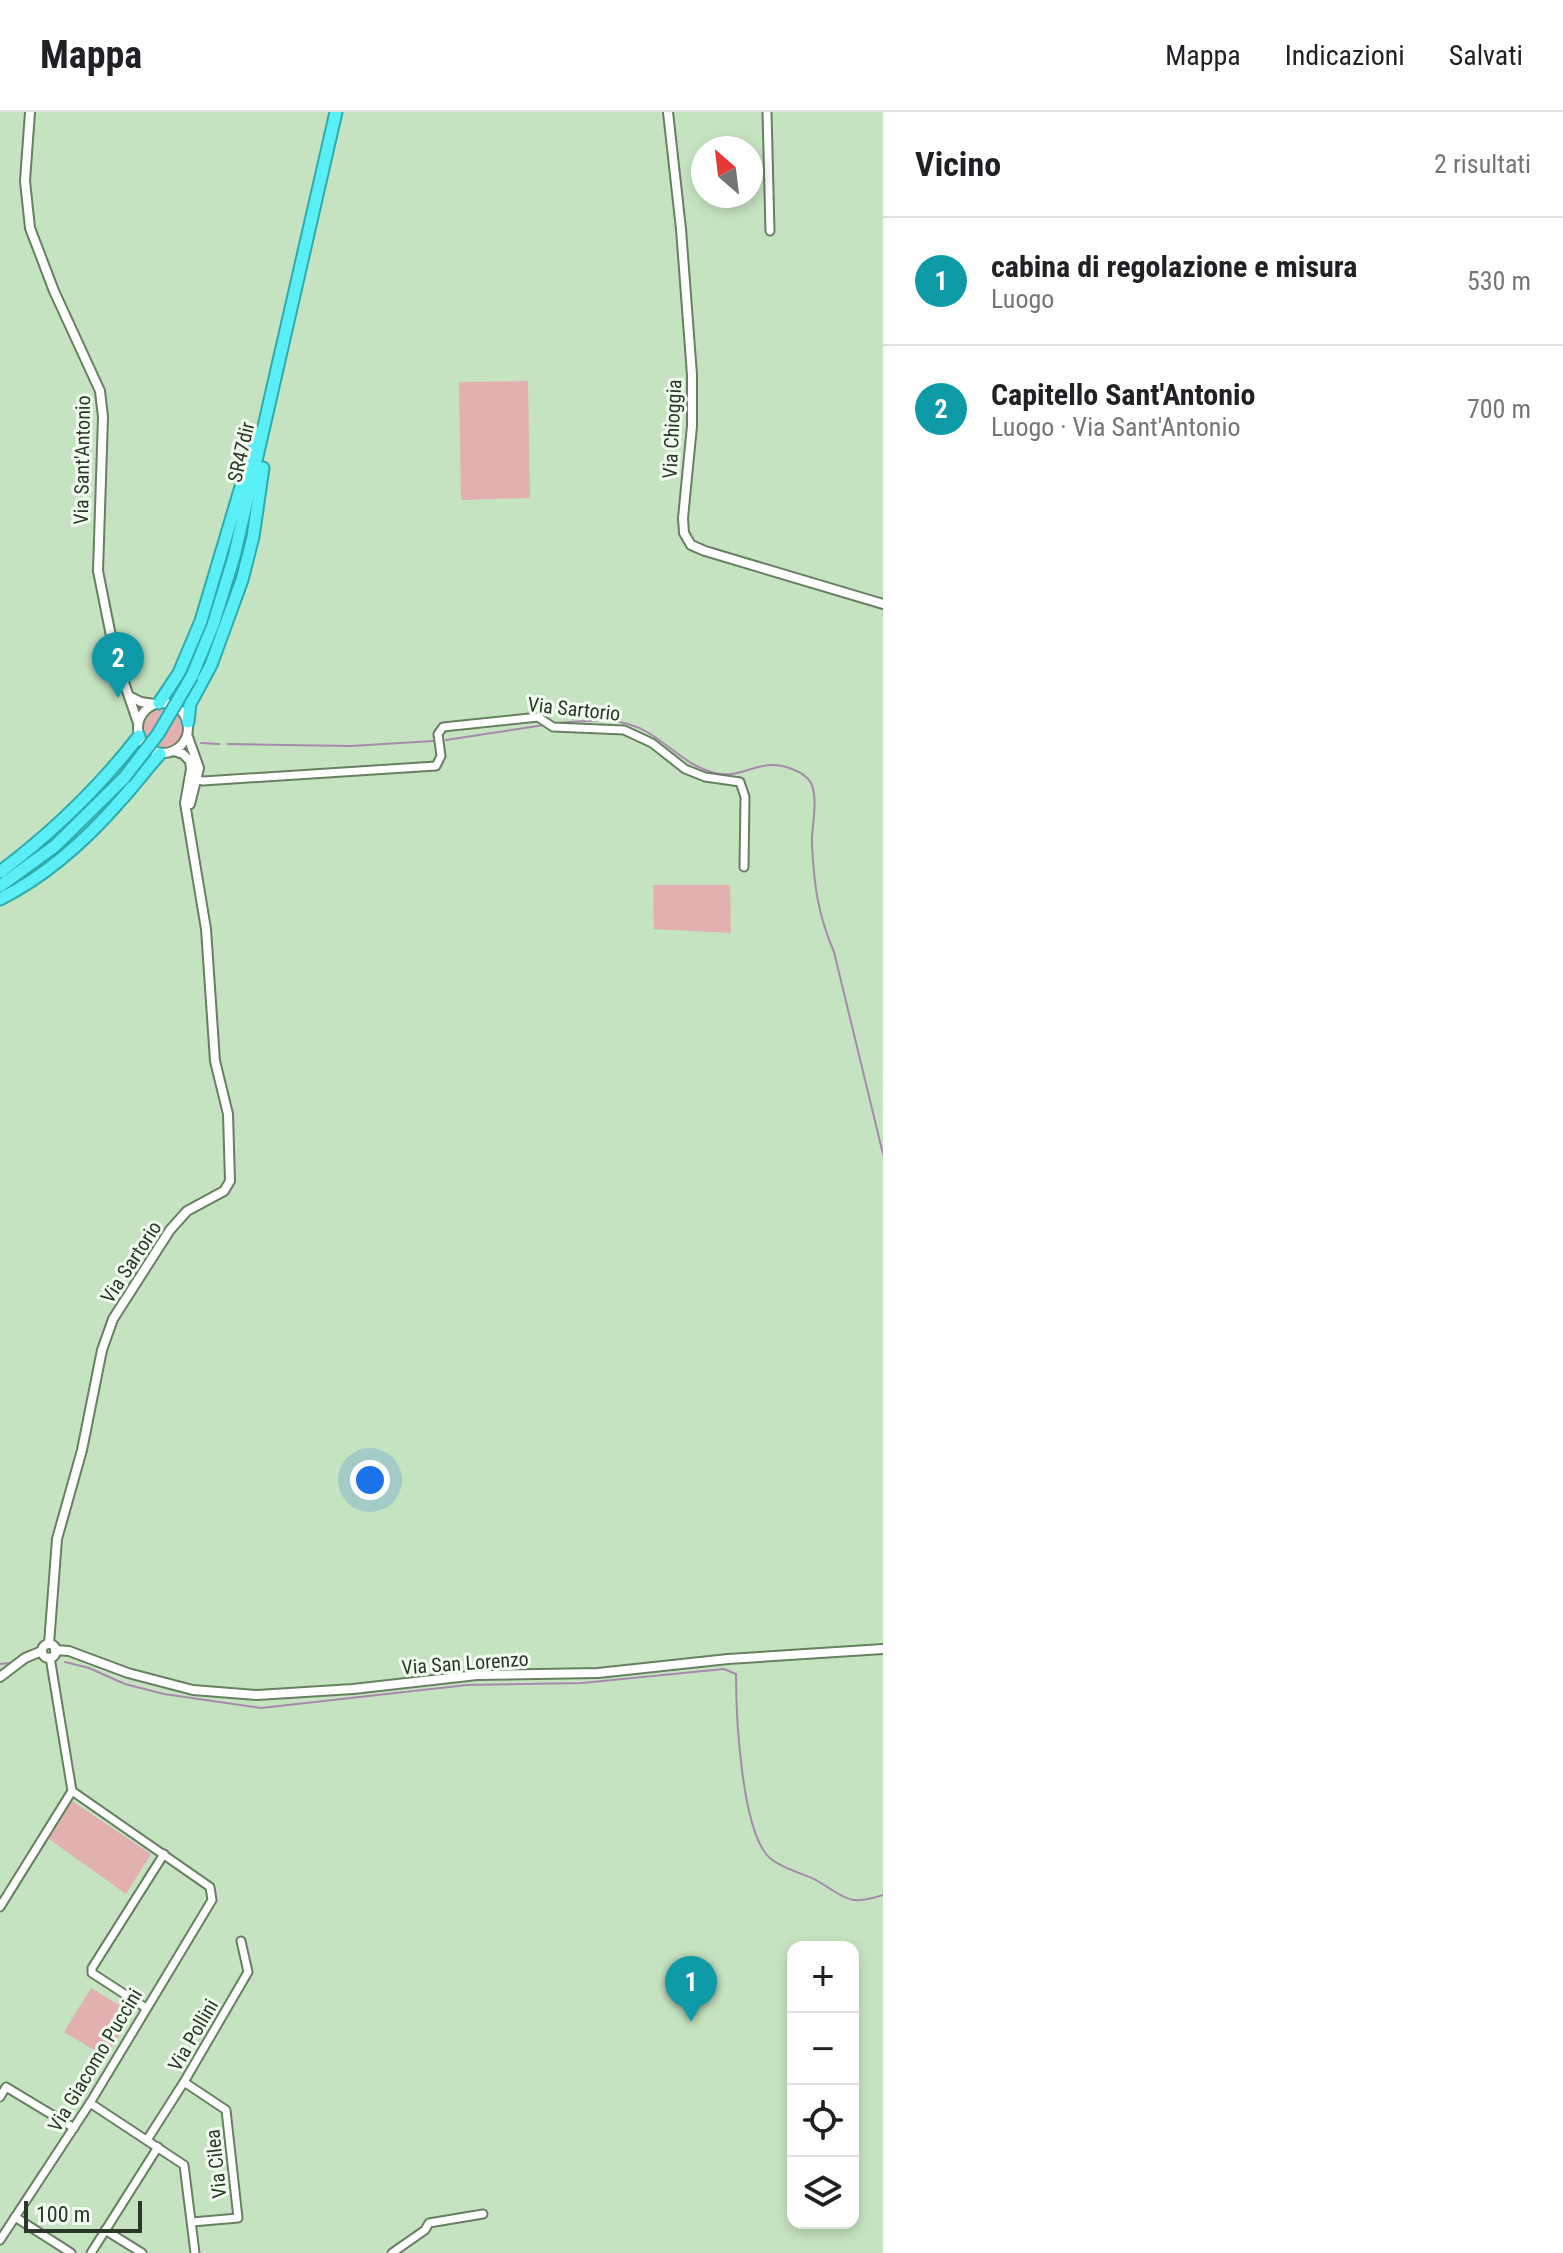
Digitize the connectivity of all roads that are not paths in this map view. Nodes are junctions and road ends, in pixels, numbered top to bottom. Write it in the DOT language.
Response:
graph roads {
  1 [pos="30,112"];
  2 [pos="336,112"];
  3 [pos="668,112"];
  4 [pos="767,112"];
  5 [pos="770,231"];
  6 [pos="273,387"];
  7 [pos="883,604"];
  8 [pos="128,695"];
  9 [pos="157,704"];
  10 [pos="138,723"];
  11 [pos="188,728"];
  12 [pos="139,736"];
  13 [pos="174,751"];
  14 [pos="160,754"];
  15 [pos="194,779"];
  16 [pos="744,867"];
  17 [pos="0,872"];
  18 [pos="0,886"];
  19 [pos="0,899"];
  20 [pos="883,1649"];
  21 [pos="49,1650"];
  22 [pos="0,1677"];
  23 [pos="72,1791"];
  24 [pos="164,1854"];
  25 [pos="0,1907"];
  26 [pos="241,1941"];
  27 [pos="146,2008"];
  28 [pos="184,2082"];
  29 [pos="0,2097"];
  30 [pos="90,2103"];
  31 [pos="74,2128"];
  32 [pos="147,2140"];
  33 [pos="158,2147"];
  34 [pos="483,2214"];
  35 [pos="15,2217"];
  36 [pos="192,2222"];
  37 [pos="105,2230"];
  38 [pos="0,2240"];
  39 [pos="71,2253"];
  40 [pos="91,2253"];
  41 [pos="142,2253"];
  42 [pos="195,2253"];
  43 [pos="392,2253"];
  1 -- 8 [label="street, Via Sant'Antonio"];
  2 -- 6 [label="highway, SR47dir / SR47dir"];
  3 -- 7 [label="street, Via Chioggia"];
  4 -- 5 [label="street"];
  6 -- 9 [label="highway"];
  6 -- 11 [label="highway"];
  6 -- 18 [label="highway, SR47dir / SR47dir, bridge"];
  8 -- 9 [label="street"];
  8 -- 10 [label="street, Via Sant'Antonio"];
  9 -- 10 [label="street"];
  9 -- 11 [label="street"];
  10 -- 12 [label="street, Via Sant'Antonio"];
  11 -- 13 [label="street"];
  11 -- 15 [label="street"];
  12 -- 14 [label="street"];
  12 -- 17 [label="highway"];
  13 -- 14 [label="street"];
  13 -- 15 [label="street"];
  14 -- 19 [label="highway"];
  15 -- 16 [label="street, Via Sartorio"];
  15 -- 21 [label="street, Via Sartorio"];
  20 -- 21 [label="street, Via San Lorenzo"];
  21 -- 22 [label="street"];
  21 -- 23 [label="street"];
  23 -- 24 [label="street"];
  23 -- 25 [label="street"];
  24 -- 27 [label="street, Via Giacomo Puccini"];
  24 -- 27 [label="street"];
  26 -- 28 [label="street, Via Pollini"];
  27 -- 30 [label="street, Via Giacomo Puccini"];
  28 -- 32 [label="street, Via Pollini"];
  28 -- 36 [label="street, Via Cilea"];
  29 -- 31 [label="street"];
  30 -- 31 [label="street, Via Giacomo Puccini"];
  30 -- 32 [label="street, Via Cilea"];
  31 -- 35 [label="street, Via Giacomo Puccini"];
  32 -- 33 [label="street, Via Cilea"];
  33 -- 36 [label="street, Via Cilea"];
  33 -- 37 [label="street"];
  34 -- 43 [label="street"];
  35 -- 38 [label="street, Via Giacomo Puccini"];
  35 -- 39 [label="street"];
  36 -- 42 [label="street, Via Cilea"];
  37 -- 40 [label="street"];
  37 -- 41 [label="street"];
}
